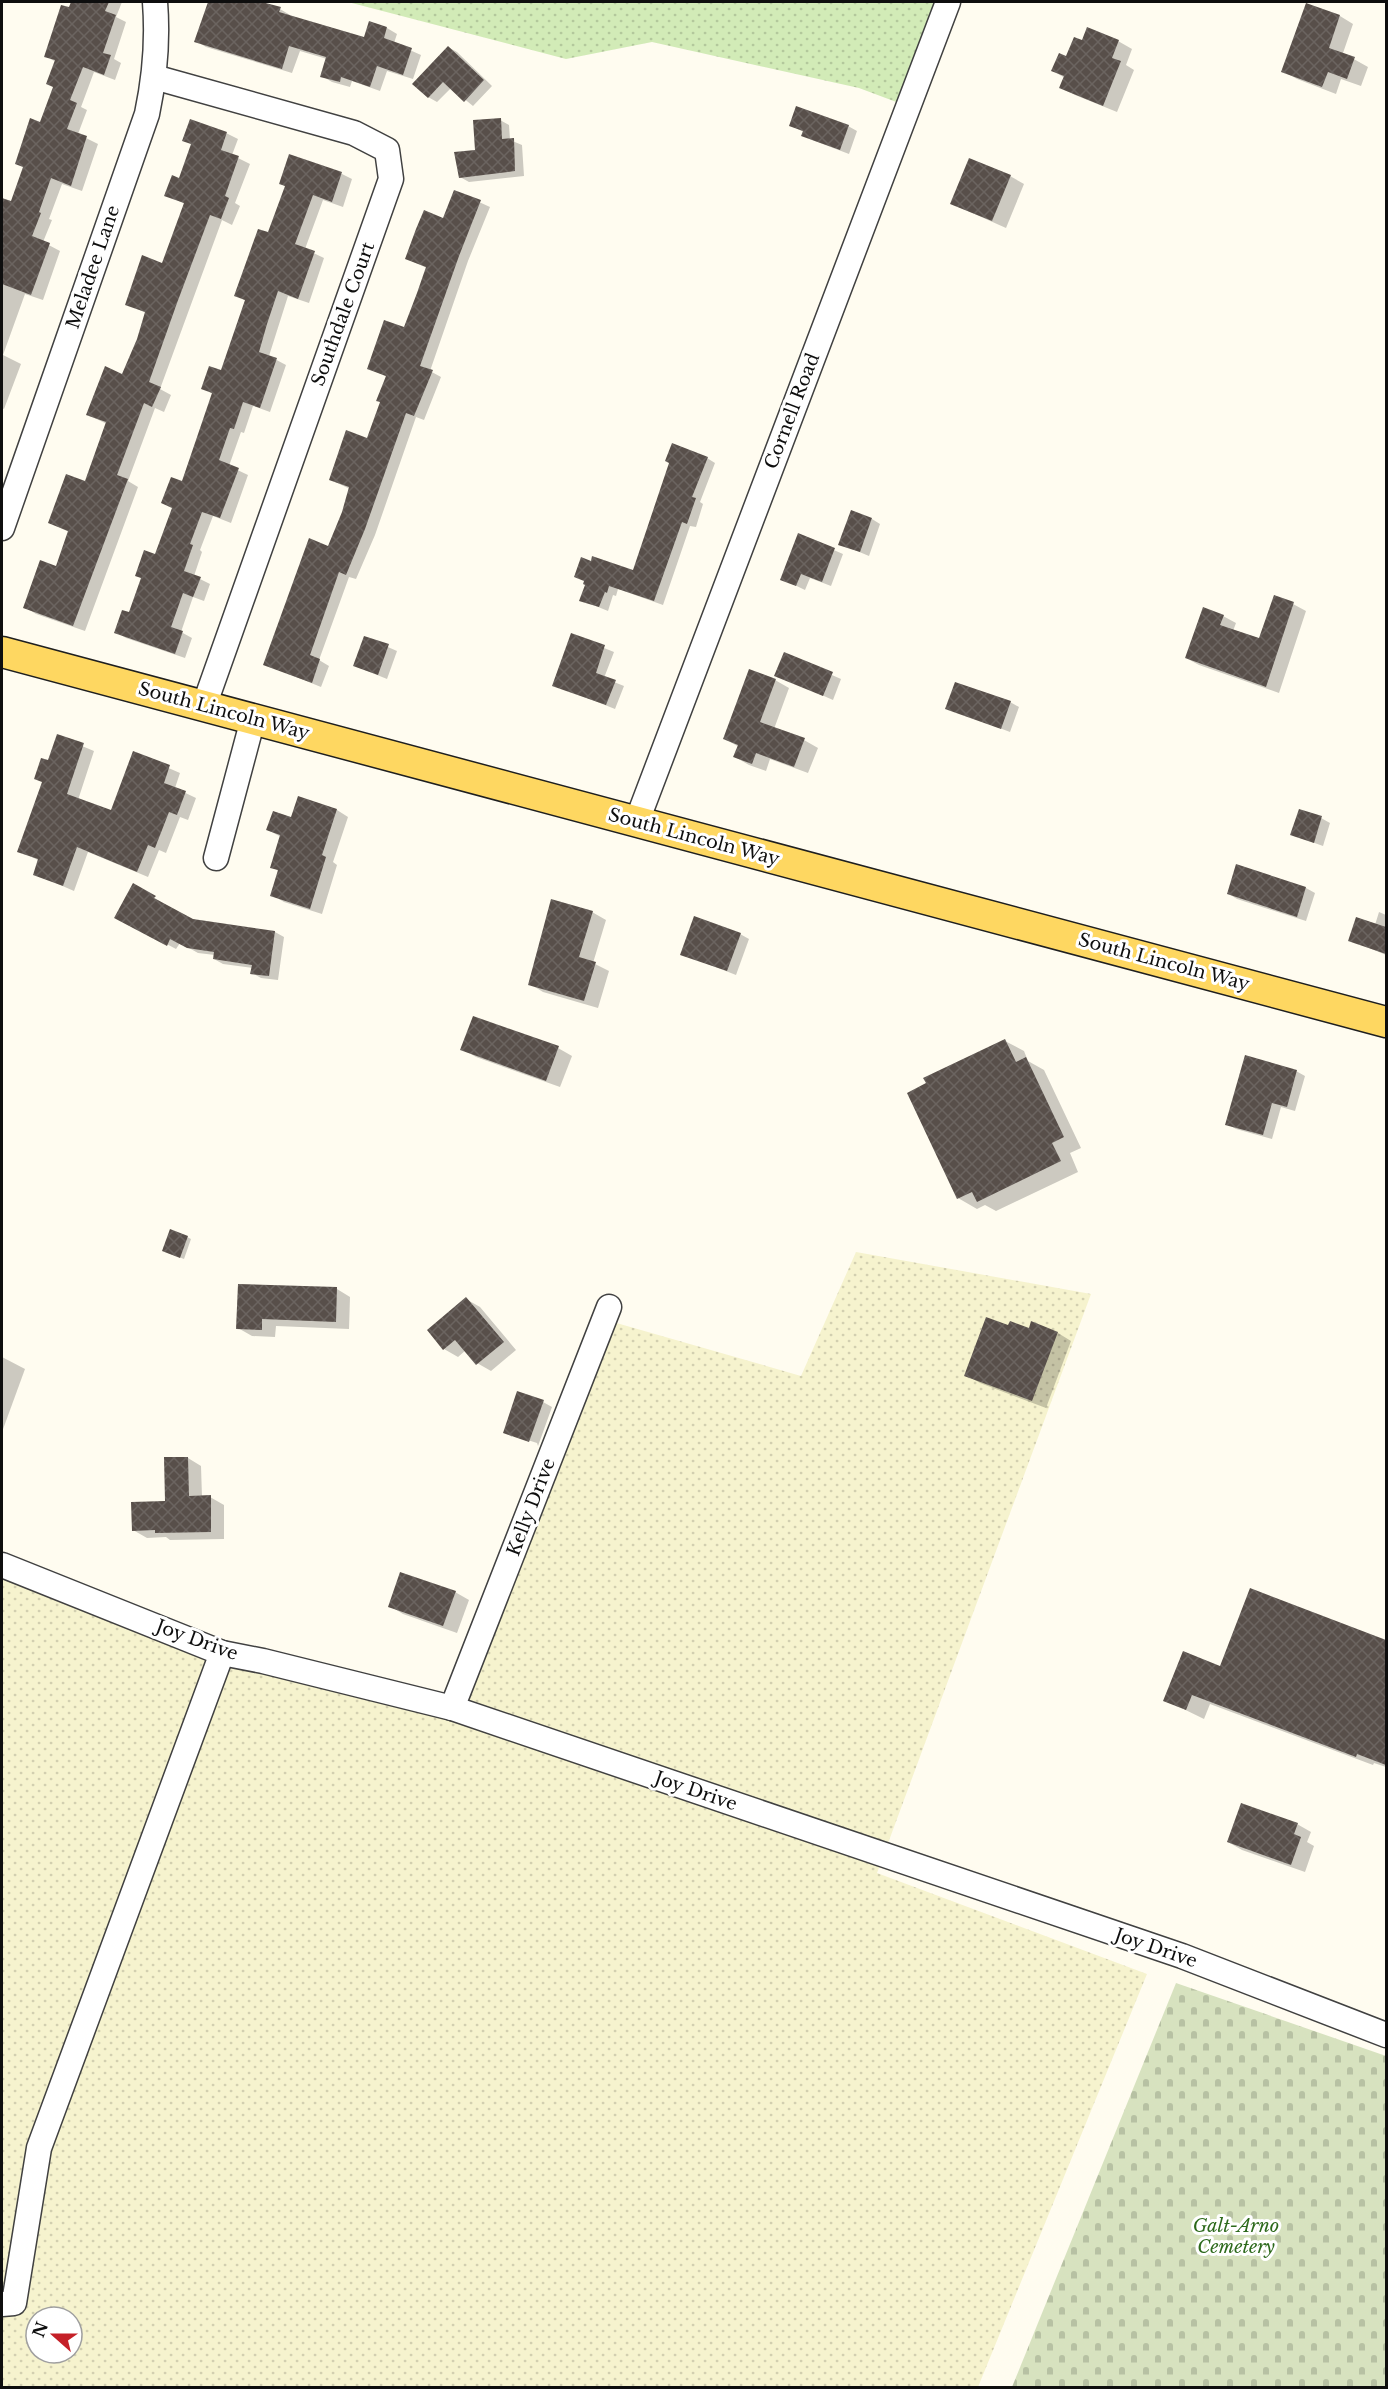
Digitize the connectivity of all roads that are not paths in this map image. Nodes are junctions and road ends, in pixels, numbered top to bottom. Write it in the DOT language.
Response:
graph roads {
  1 [pos="155,2"];
  2 [pos="948,2"];
  3 [pos="154,77"];
  4 [pos="2,528"];
  5 [pos="2,652"];
  6 [pos="204,706"];
  7 [pos="253,719"];
  8 [pos="637,821"];
  9 [pos="216,858"];
  10 [pos="1386,1022"];
  11 [pos="609,1307"];
  12 [pos="2,1565"];
  13 [pos="222,1653"];
  14 [pos="452,1708"];
  15 [pos="1386,2035"];
  16 [pos="2,2304"];
  1 -- 3 [label="street, Meladee Lane"];
  2 -- 8 [label="street, Cornell Road"];
  3 -- 4 [label="street, Meladee Lane"];
  3 -- 6 [label="street, Southdale Court"];
  5 -- 6 [label="main road, South Lincoln Way"];
  6 -- 7 [label="main road, South Lincoln Way"];
  7 -- 8 [label="main road, South Lincoln Way"];
  7 -- 9 [label="street"];
  8 -- 10 [label="main road, South Lincoln Way"];
  11 -- 14 [label="street, Kelly Drive"];
  12 -- 13 [label="street, Joy Drive"];
  13 -- 14 [label="street, Joy Drive"];
  13 -- 16 [label="street"];
  14 -- 15 [label="street, Joy Drive"];
}
